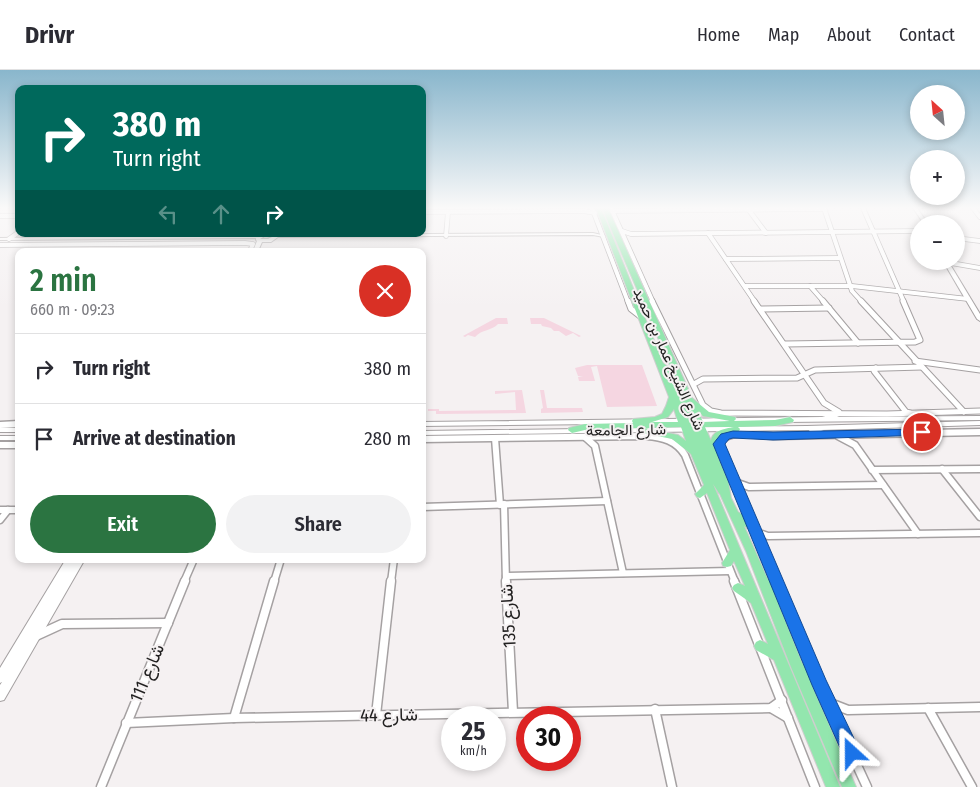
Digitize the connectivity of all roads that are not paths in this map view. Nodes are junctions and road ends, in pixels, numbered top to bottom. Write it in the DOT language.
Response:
graph roads {
  1 [pos="52,241"];
  2 [pos="65,241"];
  3 [pos="108,241"];
  4 [pos="129,241"];
  5 [pos="229,241"];
  6 [pos="606,241"];
  7 [pos="609,241"];
  8 [pos="622,241"];
  9 [pos="624,241"];
  10 [pos="714,241"];
  11 [pos="834,241"];
  12 [pos="878,241"];
  13 [pos="0,242"];
  14 [pos="48,242"];
  15 [pos="226,243"];
  16 [pos="95,244"];
  17 [pos="137,244"];
  18 [pos="34,245"];
  19 [pos="70,245"];
  20 [pos="252,248"];
  21 [pos="623,252"];
  22 [pos="633,257"];
  23 [pos="839,258"];
  24 [pos="726,259"];
  25 [pos="966,267"];
  26 [pos="980,268"];
  27 [pos="638,269"];
  28 [pos="953,270"];
  29 [pos="955,270"];
  30 [pos="632,275"];
  31 [pos="849,285"];
  32 [pos="745,286"];
  33 [pos="810,286"];
  34 [pos="900,291"];
  35 [pos="968,299"];
  36 [pos="760,308"];
  37 [pos="829,308"];
  38 [pos="980,309"];
  39 [pos="648,310"];
  40 [pos="640,316"];
  41 [pos="659,316"];
  42 [pos="980,319"];
  43 [pos="670,337"];
  44 [pos="899,342"];
  45 [pos="858,343"];
  46 [pos="664,344"];
  47 [pos="785,344"];
  48 [pos="915,361"];
  49 [pos="659,362"];
  50 [pos="922,367"];
  51 [pos="876,368"];
  52 [pos="980,370"];
  53 [pos="806,374"];
  54 [pos="694,384"];
  55 [pos="686,395"];
  56 [pos="672,396"];
  57 [pos="980,411"];
  58 [pos="964,412"];
  59 [pos="841,414"];
  60 [pos="911,414"];
  61 [pos="570,416"];
  62 [pos="980,417"];
  63 [pos="524,418"];
  64 [pos="790,420"];
  65 [pos="819,421"];
  66 [pos="585,422"];
  67 [pos="631,422"];
  68 [pos="426,423"];
  69 [pos="514,423"];
  70 [pos="980,423"];
  71 [pos="0,424"];
  72 [pos="15,424"];
  73 [pos="737,424"];
  74 [pos="691,425"];
  75 [pos="882,426"];
  76 [pos="807,428"];
  77 [pos="0,430"];
  78 [pos="15,430"];
  79 [pos="572,430"];
  80 [pos="640,430"];
  81 [pos="426,432"];
  82 [pos="438,432"];
  83 [pos="486,432"];
  84 [pos="980,432"];
  85 [pos="872,433"];
  86 [pos="858,434"];
  87 [pos="831,435"];
  88 [pos="426,436"];
  89 [pos="585,437"];
  90 [pos="600,437"];
  91 [pos="0,438"];
  92 [pos="15,438"];
  93 [pos="426,438"];
  94 [pos="495,438"];
  95 [pos="0,445"];
  96 [pos="15,445"];
  97 [pos="595,446"];
  98 [pos="855,446"];
  99 [pos="696,455"];
  100 [pos="713,458"];
  101 [pos="942,469"];
  102 [pos="980,469"];
  103 [pos="872,470"];
  104 [pos="735,482"];
  105 [pos="883,485"];
  106 [pos="749,487"];
  107 [pos="704,490"];
  108 [pos="738,493"];
  109 [pos="726,498"];
  110 [pos="607,502"];
  111 [pos="501,504"];
  112 [pos="426,507"];
  113 [pos="0,510"];
  114 [pos="8,510"];
  115 [pos="15,510"];
  116 [pos="735,515"];
  117 [pos="980,516"];
  118 [pos="0,520"];
  119 [pos="755,530"];
  120 [pos="980,533"];
  121 [pos="918,534"];
  122 [pos="768,536"];
  123 [pos="759,542"];
  124 [pos="735,550"];
  125 [pos="69,563"];
  126 [pos="78,563"];
  127 [pos="192,563"];
  128 [pos="280,563"];
  129 [pos="394,563"];
  130 [pos="729,567"];
  131 [pos="623,573"];
  132 [pos="506,576"];
  133 [pos="775,578"];
  134 [pos="738,588"];
  135 [pos="768,593"];
  136 [pos="757,600"];
  137 [pos="49,612"];
  138 [pos="168,623"];
  139 [pos="62,624"];
  140 [pos="34,637"];
  141 [pos="760,646"];
  142 [pos="780,656"];
  143 [pos="798,667"];
  144 [pos="0,678"];
  145 [pos="820,685"];
  146 [pos="0,696"];
  147 [pos="782,700"];
  148 [pos="830,702"];
  149 [pos="980,707"];
  150 [pos="771,708"];
  151 [pos="928,708"];
  152 [pos="655,709"];
  153 [pos="848,710"];
  154 [pos="513,712"];
  155 [pos="376,715"];
  156 [pos="234,718"];
  157 [pos="788,718"];
  158 [pos="837,719"];
  159 [pos="126,722"];
  160 [pos="827,771"];
  161 [pos="101,787"];
  162 [pos="672,787"];
  163 [pos="815,787"];
  164 [pos="826,787"];
  165 [pos="833,787"];
  166 [pos="849,787"];
  167 [pos="867,787"];
  168 [pos="972,787"];
  1 -- 14 [label="street"];
  2 -- 19 [label="street"];
  3 -- 16 [label="street"];
  4 -- 17 [label="street"];
  5 -- 15 [label="street"];
  6 -- 40 [label="street"];
  7 -- 40 [label="main road, شارع الشيخ عمار بن حميد"];
  8 -- 21 [label="main road, شارع الشيخ عمار بن حميد"];
  9 -- 22 [label="street"];
  10 -- 24 [label="street"];
  11 -- 23 [label="street"];
  12 -- 34 [label="street"];
  13 -- 14 [label="street"];
  13 -- 18 [label="street"];
  14 -- 18 [label="street"];
  15 -- 17 [label="street"];
  15 -- 20 [label="street"];
  16 -- 17 [label="street"];
  16 -- 19 [label="street"];
  18 -- 19 [label="street"];
  21 -- 22 [label="main road"];
  21 -- 30 [label="main road, شارع الشيخ عمار بن حميد"];
  22 -- 27 [label="street"];
  23 -- 24 [label="street"];
  23 -- 31 [label="street"];
  24 -- 32 [label="street"];
  25 -- 26 [label="street"];
  27 -- 30 [label="main road"];
  27 -- 41 [label="street"];
  28 -- 35 [label="street"];
  29 -- 38 [label="street"];
  30 -- 39 [label="main road, شارع الشيخ عمار بن حميد"];
  31 -- 33 [label="street"];
  31 -- 34 [label="street"];
  31 -- 44 [label="street"];
  32 -- 33 [label="street"];
  32 -- 36 [label="street"];
  33 -- 37 [label="street"];
  34 -- 35 [label="street"];
  34 -- 44 [label="street"];
  35 -- 42 [label="street"];
  36 -- 37 [label="street"];
  36 -- 47 [label="street"];
  37 -- 45 [label="street"];
  39 -- 41 [label="main road"];
  39 -- 46 [label="main road, شارع الشيخ عمار بن حميد"];
  40 -- 49 [label="main road, شارع الشيخ عمار بن حميد"];
  41 -- 43 [label="street"];
  43 -- 46 [label="main road"];
  43 -- 54 [label="street"];
  44 -- 45 [label="street"];
  44 -- 48 [label="street"];
  45 -- 47 [label="street"];
  46 -- 55 [label="main road, شارع الشيخ عمار بن حميد"];
  47 -- 53 [label="street"];
  48 -- 50 [label="street"];
  48 -- 52 [label="street"];
  49 -- 56 [label="main road, شارع الشيخ عمار بن حميد"];
  49 -- 74 [label="main road"];
  50 -- 51 [label="street"];
  50 -- 58 [label="street"];
  51 -- 53 [label="street"];
  51 -- 60 [label="street"];
  53 -- 54 [label="street"];
  53 -- 59 [label="street"];
  54 -- 59 [label="street"];
  55 -- 73 [label="main road"];
  55 -- 74 [label="main road, شارع الشيخ عمار بن حميد"];
  56 -- 67 [label="main road"];
  56 -- 74 [label="main road, شارع الشيخ عمار بن حميد"];
  57 -- 58 [label="street"];
  58 -- 60 [label="street"];
  58 -- 62 [label="street"];
  59 -- 60 [label="street"];
  59 -- 65 [label="street"];
  61 -- 66 [label="street"];
  62 -- 65 [label="street, شارع الجامعة"];
  63 -- 69 [label="street"];
  64 -- 65 [label="street, شارع الجامعة"];
  64 -- 73 [label="street, شارع الجامعة"];
  64 -- 74 [label="main road"];
  66 -- 67 [label="street, شارع الجامعة"];
  66 -- 69 [label="street, شارع الجامعة"];
  67 -- 74 [label="street, شارع الجامعة"];
  68 -- 69 [label="street, شارع الجامعة"];
  70 -- 75 [label="street, شارع الجامعة"];
  71 -- 72 [label="street"];
  73 -- 74 [label="street, شارع الجامعة"];
  73 -- 76 [label="street, شارع الجامعة"];
  73 -- 100 [label="main road"];
  74 -- 79 [label="main road"];
  74 -- 80 [label="street, شارع الجامعة"];
  74 -- 99 [label="main road, شارع الشيخ عمار بن حميد"];
  74 -- 100 [label="main road, شارع الشيخ عمار بن حميد"];
  74 -- 109 [label="main road"];
  75 -- 76 [label="street, شارع الجامعة"];
  75 -- 85 [label="street"];
  76 -- 87 [label="street"];
  77 -- 78 [label="street"];
  79 -- 80 [label="street, شارع الجامعة"];
  79 -- 83 [label="street, شارع الجامعة"];
  80 -- 99 [label="main road"];
  81 -- 82 [label="street, شارع الجامعة"];
  82 -- 83 [label="street, شارع الجامعة"];
  82 -- 88 [label="street"];
  83 -- 94 [label="street"];
  84 -- 85 [label="street"];
  85 -- 86 [label="street"];
  86 -- 87 [label="street"];
  86 -- 98 [label="street"];
  87 -- 98 [label="street"];
  87 -- 104 [label="street"];
  89 -- 90 [label="street"];
  89 -- 94 [label="street"];
  89 -- 97 [label="street"];
  90 -- 97 [label="street"];
  90 -- 107 [label="street"];
  91 -- 92 [label="street"];
  93 -- 94 [label="street"];
  94 -- 111 [label="street, شارع 135"];
  95 -- 96 [label="street"];
  97 -- 110 [label="street"];
  98 -- 103 [label="street"];
  99 -- 107 [label="main road, شارع الشيخ عمار بن حميد"];
  100 -- 109 [label="main road, شارع الشيخ عمار بن حميد"];
  101 -- 102 [label="street"];
  101 -- 103 [label="street"];
  101 -- 117 [label="street"];
  103 -- 105 [label="street"];
  104 -- 106 [label="street"];
  104 -- 108 [label="street"];
  105 -- 106 [label="street"];
  105 -- 121 [label="street"];
  106 -- 108 [label="street"];
  107 -- 124 [label="main road, شارع الشيخ عمار بن حميد"];
  107 -- 130 [label="street"];
  108 -- 119 [label="street"];
  109 -- 116 [label="main road, شارع الشيخ عمار بن حميد"];
  110 -- 111 [label="street"];
  110 -- 131 [label="street"];
  111 -- 112 [label="street"];
  111 -- 132 [label="street, شارع 135"];
  113 -- 114 [label="street"];
  114 -- 115 [label="street"];
  114 -- 118 [label="street"];
  116 -- 119 [label="main road"];
  116 -- 135 [label="main road, شارع الشيخ عمار بن حميد"];
  119 -- 122 [label="street"];
  119 -- 123 [label="street"];
  120 -- 121 [label="street"];
  121 -- 122 [label="street"];
  122 -- 123 [label="street"];
  123 -- 133 [label="street"];
  124 -- 130 [label="main road"];
  124 -- 136 [label="main road, شارع الشيخ عمار بن حميد"];
  125 -- 144 [label="street"];
  126 -- 137 [label="street"];
  127 -- 138 [label="street, شارع 111"];
  128 -- 156 [label="street"];
  129 -- 155 [label="street"];
  130 -- 131 [label="street"];
  130 -- 134 [label="street"];
  131 -- 132 [label="street"];
  132 -- 154 [label="street, شارع 135"];
  133 -- 135 [label="main road"];
  133 -- 145 [label="street"];
  134 -- 136 [label="main road"];
  134 -- 141 [label="street"];
  135 -- 143 [label="main road, شارع الشيخ عمار بن حميد"];
  136 -- 142 [label="main road, شارع الشيخ عمار بن حميد"];
  137 -- 139 [label="street"];
  137 -- 140 [label="street"];
  138 -- 139 [label="street"];
  138 -- 159 [label="street, شارع 111"];
  139 -- 140 [label="street"];
  140 -- 146 [label="street"];
  141 -- 142 [label="main road"];
  141 -- 147 [label="street"];
  142 -- 160 [label="main road, شارع الشيخ عمار بن حميد"];
  143 -- 145 [label="main road"];
  143 -- 166 [label="main road, شارع الشيخ عمار بن حميد"];
  145 -- 148 [label="street"];
  147 -- 150 [label="street"];
  147 -- 157 [label="street"];
  148 -- 153 [label="street"];
  148 -- 158 [label="street"];
  149 -- 151 [label="street"];
  150 -- 152 [label="street, شارع 44"];
  150 -- 157 [label="street"];
  151 -- 153 [label="street"];
  151 -- 168 [label="street"];
  152 -- 154 [label="street, شارع 44"];
  152 -- 162 [label="street"];
  153 -- 158 [label="street"];
  154 -- 155 [label="street, شارع 44"];
  155 -- 156 [label="street, شارع 44"];
  156 -- 159 [label="street, شارع 44"];
  157 -- 163 [label="street"];
  158 -- 167 [label="street"];
  159 -- 161 [label="street, شارع 111"];
  160 -- 164 [label="main road"];
  160 -- 165 [label="main road, شارع الشيخ عمار بن حميد"];
}
